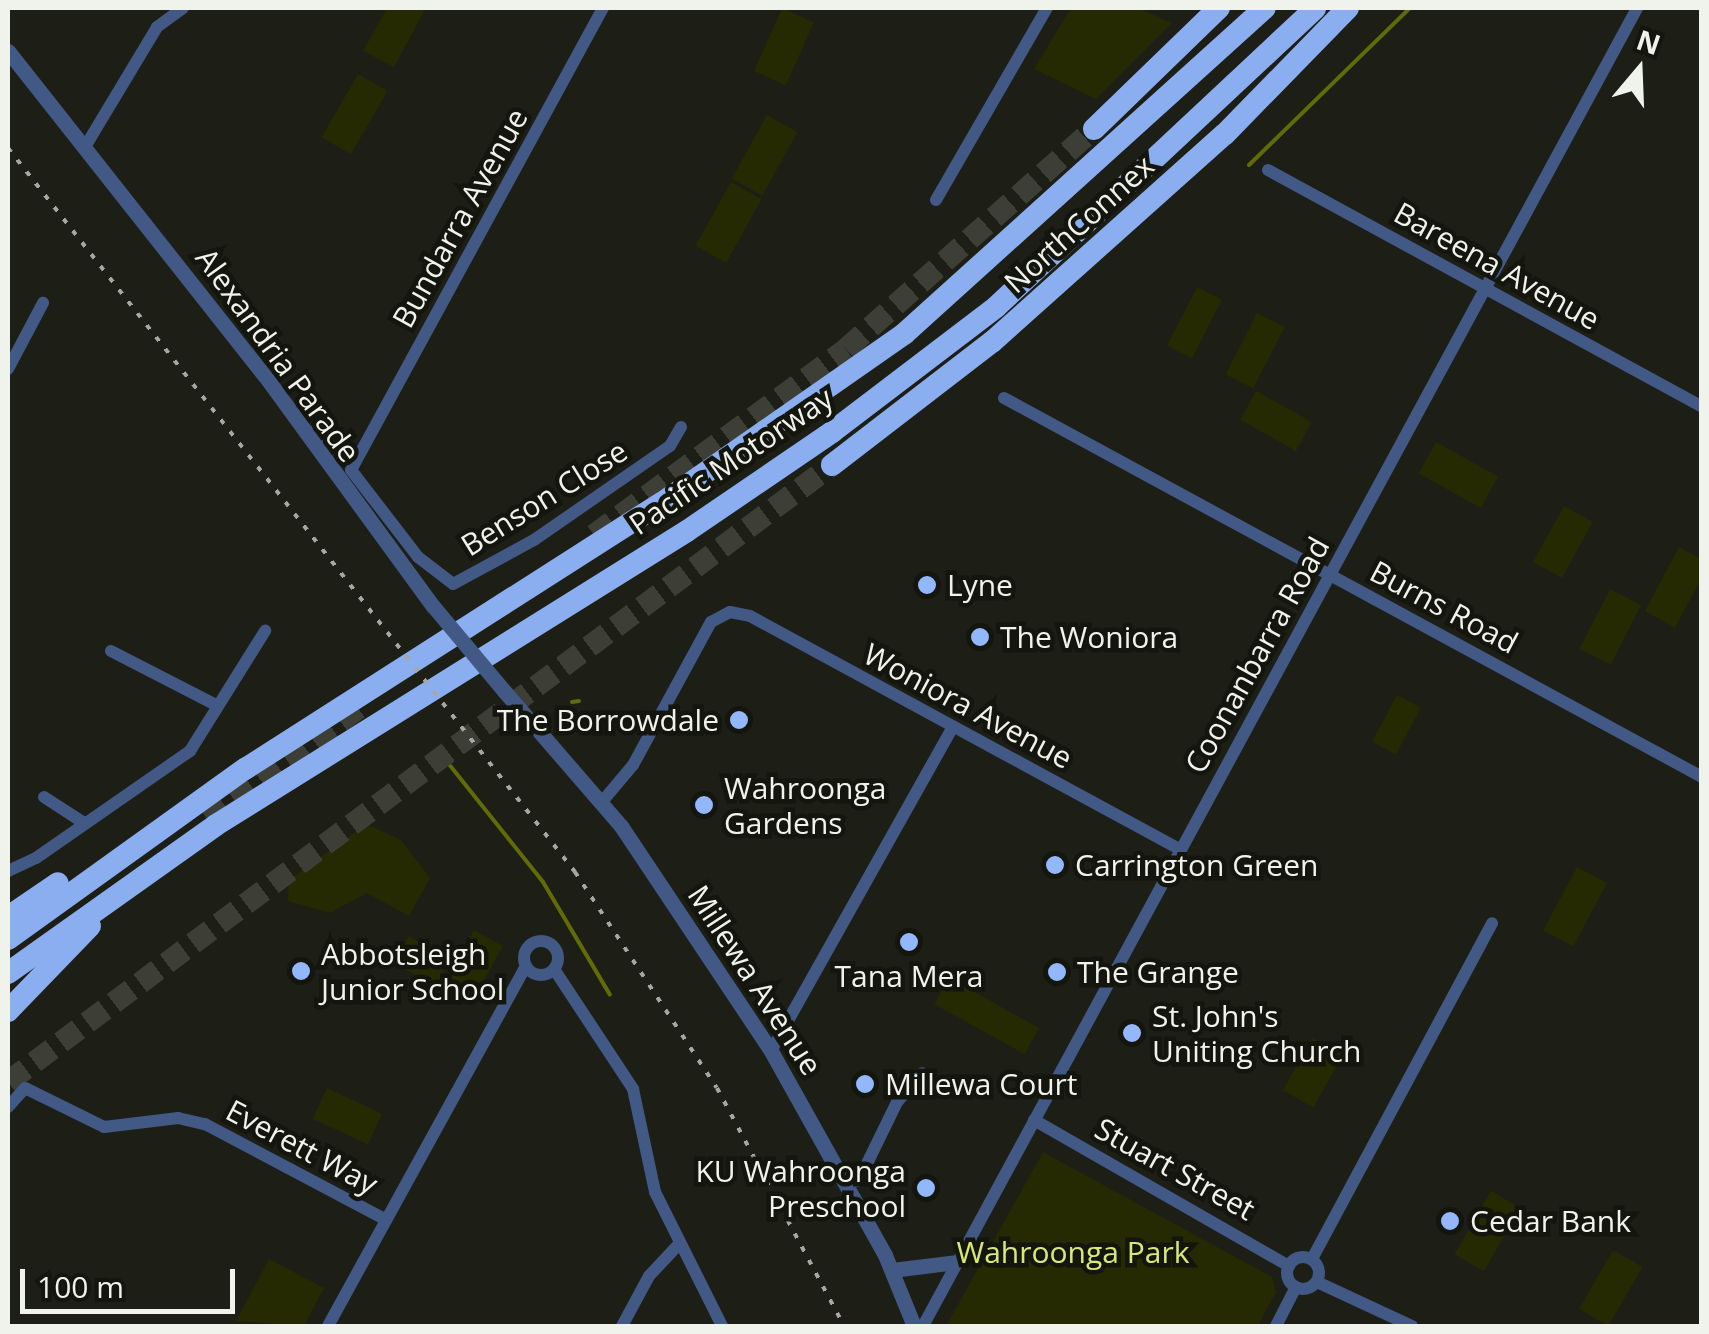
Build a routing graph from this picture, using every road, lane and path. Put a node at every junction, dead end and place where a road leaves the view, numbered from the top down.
1 (184, 8) edge
2 (603, 8) edge
3 (1047, 8) edge
4 (1220, 8) edge
5 (1265, 8) edge
6 (1315, 8) edge
7 (1348, 8) edge
8 (1636, 8) edge
9 (8, 51) edge
10 (1094, 129) tunnel mouth
11 (86, 148) junction
12 (1268, 170) dead end
13 (936, 200) dead end
14 (1484, 287) junction
15 (43, 304) dead end
16 (8, 370) edge
17 (1004, 398) dead end
18 (1702, 407) edge
19 (296, 421) junction
20 (681, 427) dead end
21 (360, 452) junction
22 (832, 466) tunnel mouth
23 (351, 470) joint
24 (1330, 574) junction
25 (264, 631) dead end
26 (111, 652) dead end
27 (504, 692) joint
28 (218, 706) junction
29 (953, 727) junction
30 (245, 770) junction
31 (1702, 777) edge
32 (44, 798) dead end
33 (601, 803) junction
34 (84, 823) junction
35 (1180, 849) junction
36 (8, 871) edge
37 (123, 891) junction
38 (8, 918) edge
39 (1492, 922) dead end
40 (8, 939) edge
41 (526, 966) junction
42 (554, 969) junction
43 (8, 973) edge
44 (8, 1011) edge
45 (771, 1051) junction
46 (922, 1073) dead end
47 (8, 1107) edge
48 (1034, 1120) junction
49 (847, 1184) junction
50 (386, 1220) junction
51 (679, 1244) junction
52 (1312, 1259) junction
53 (956, 1262) junction
54 (1289, 1266) junction
55 (892, 1270) junction
56 (1317, 1282) junction
57 (1296, 1287) junction
58 (328, 1326) edge
59 (622, 1326) edge
60 (722, 1326) edge
61 (914, 1326) edge
62 (922, 1326) edge
63 (1276, 1326) edge
64 (1412, 1326) edge

1 - 11 street
2 - 21 street, Bundarra Avenue
3 - 13 street
4 - 10 highway, NorthConnex
5 - 30 highway, Pacific Motorway
6 - 37 highway, Pacific Motorway
7 - 22 highway, NorthConnex
8 - 14 street, Coonanbarra Road
9 - 11 street, Alexandria Parade
11 - 19 street, Alexandria Parade
12 - 14 street, Bareena Avenue
14 - 18 street, Bareena Avenue
14 - 24 street, Coonanbarra Road
15 - 16 street
17 - 24 street, Burns Road
19 - 21 street
19 - 27 street, Alexandria Parade, bridge
20 - 23 street, Benson Close
21 - 23 street, Bundarra Avenue
24 - 31 street, Burns Road
24 - 35 street, Coonanbarra Road
25 - 28 street
26 - 28 street
27 - 33 street, Millewa Avenue
28 - 34 street
29 - 33 street, Woniora Avenue
29 - 35 street, Woniora Avenue
29 - 45 street
30 - 38 highway
30 - 40 highway
32 - 34 street
33 - 45 street, Millewa Avenue
34 - 36 street
35 - 48 street, Coonanbarra Road
37 - 43 highway
37 - 44 highway
39 - 52 street
41 - 42 street
41 - 42 street
41 - 50 street
42 - 51 street
45 - 49 street, Millewa Avenue
46 - 49 street
47 - 50 street, Everett Way
48 - 53 street, Coonanbarra Road
48 - 54 street, Stuart Street
49 - 55 street, Millewa Avenue
50 - 58 street
51 - 59 street
51 - 60 street
52 - 54 street
52 - 56 street
53 - 55 street
53 - 62 street, Coonanbarra Road
54 - 57 street
55 - 61 street, Millewa Avenue
56 - 57 street
56 - 64 street
57 - 63 street

